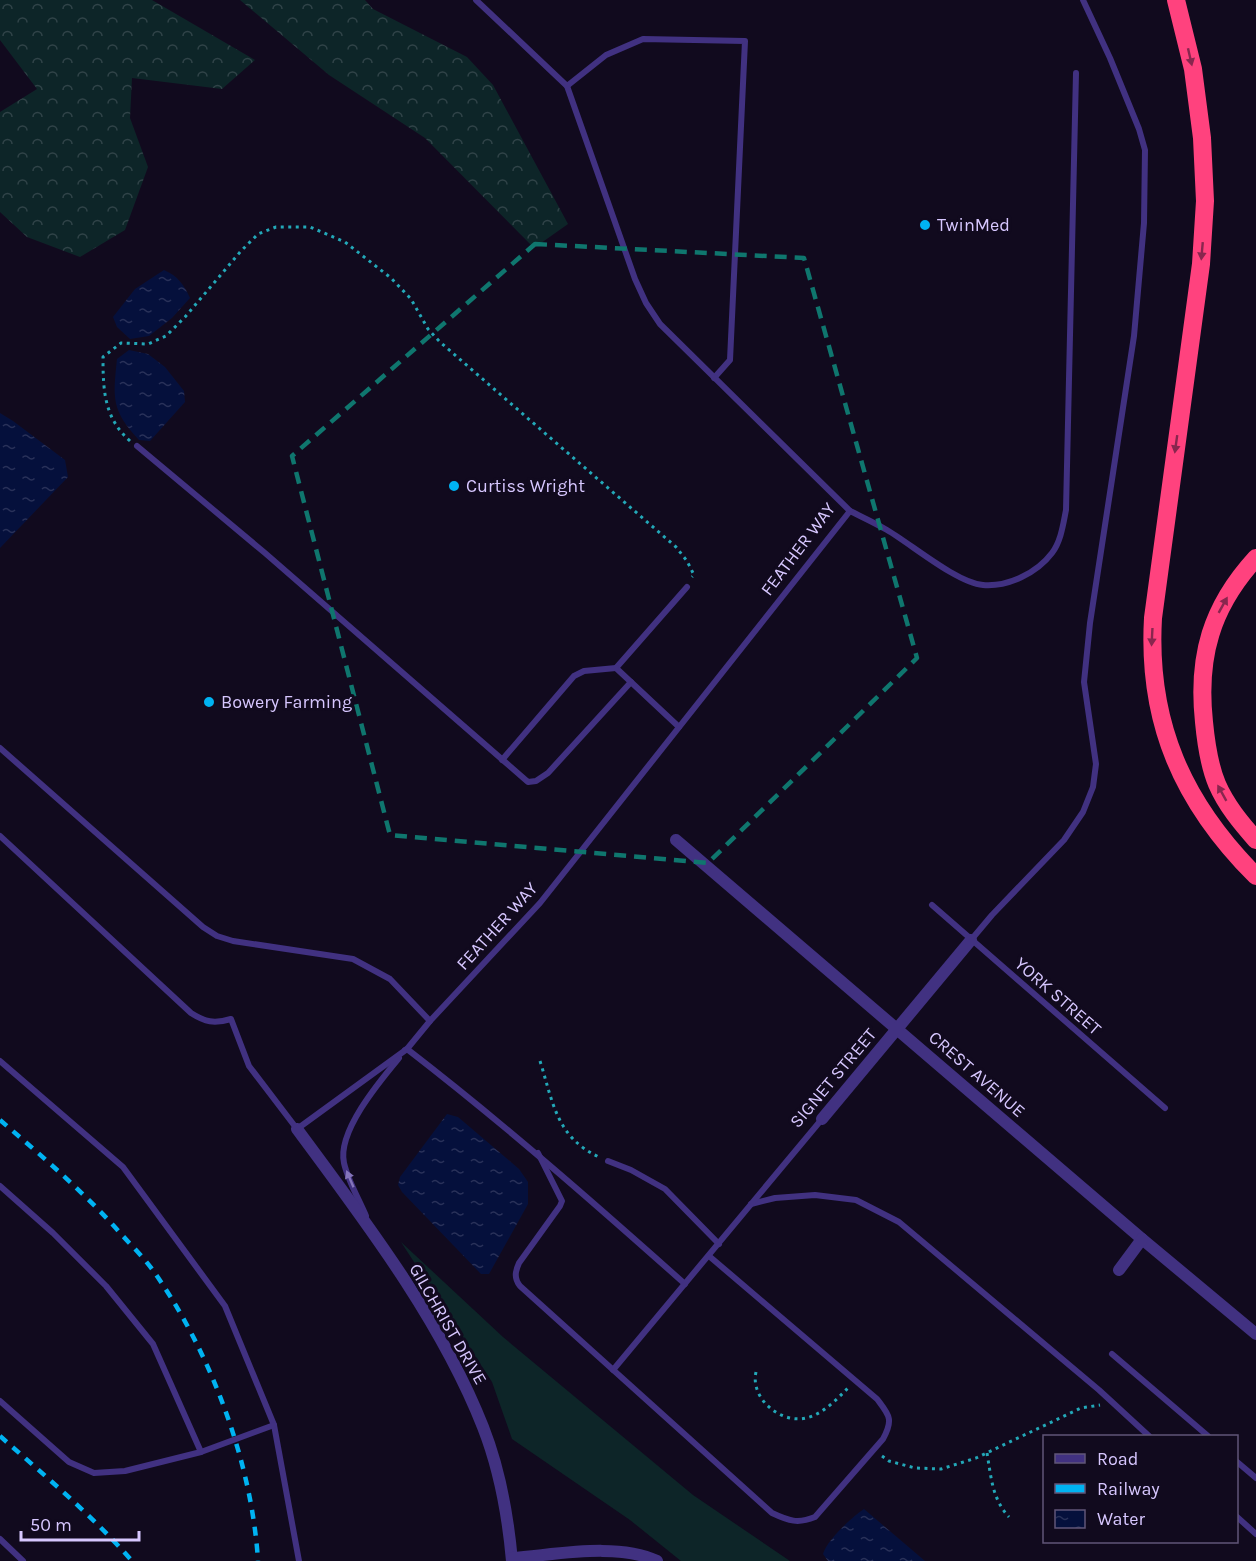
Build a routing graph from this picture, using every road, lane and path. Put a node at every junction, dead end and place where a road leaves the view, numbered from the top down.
1 (476, 0) edge
2 (1083, 0) edge
3 (1176, 0) edge
4 (1076, 73) dead end
5 (567, 86) junction
6 (714, 378) junction
7 (137, 446) joint
8 (850, 510) junction
9 (1256, 558) edge
10 (687, 587) joint
11 (616, 668) junction
12 (631, 682) junction
13 (679, 728) junction
14 (0, 748) edge
15 (502, 760) junction
16 (0, 836) edge
17 (676, 840) dead end
18 (1256, 840) edge
19 (1256, 876) edge
20 (932, 905) dead end
21 (971, 940) junction
22 (430, 1021) junction
23 (898, 1029) junction
24 (407, 1048) junction
25 (0, 1061) edge
26 (540, 1061) dead end
27 (1165, 1108) dead end
28 (822, 1119) joint
29 (297, 1129) junction
30 (538, 1153) junction
31 (608, 1161) joint
32 (0, 1186) edge
33 (751, 1204) junction
34 (373, 1233) junction
35 (1142, 1239) junction
36 (721, 1242) junction
37 (709, 1256) junction
38 (1119, 1270) dead end
39 (686, 1284) junction
40 (1256, 1334) edge
41 (1112, 1354) dead end
42 (613, 1370) junction
43 (756, 1371) dead end
44 (856, 1381) junction
45 (0, 1401) edge
46 (1113, 1404) junction
47 (274, 1425) junction
48 (1147, 1435) edge
49 (1206, 1435) edge
50 (873, 1450) junction
51 (201, 1452) junction
52 (987, 1453) junction
53 (1238, 1463) edge
54 (1256, 1478) edge
55 (1009, 1517) dead end
56 (1238, 1518) edge
57 (1256, 1534) edge
58 (0, 1539) edge
59 (611, 1556) edge
60 (512, 1560) edge
61 (23, 1561) edge
62 (299, 1561) edge
63 (657, 1561) edge

1 - 5 lane, FEATHER WAY
2 - 21 lane
3 -> 19 highway
4 - 8 lane
5 - 6 lane, FEATHER WAY
5 - 6 lane
6 - 8 lane, FEATHER WAY
7 - 10 path
7 - 15 lane
8 - 13 lane, FEATHER WAY
18 -> 9 highway
10 - 11 lane
11 - 12 lane
11 - 15 lane
12 - 13 lane
12 - 15 lane
13 - 22 lane, FEATHER WAY
14 - 22 lane
16 - 29 lane
17 - 23 street, CREST AVENUE
20 - 21 lane, YORK STREET
21 - 23 street, SIGNET STREET
21 - 27 lane, YORK STREET
22 - 24 lane, FEATHER WAY
23 - 28 street, SIGNET STREET
23 - 35 street, CREST AVENUE
24 - 29 lane, FEATHER WAY
24 - 30 lane
34 -> 24 lane, FEATHER WAY
25 - 47 lane
26 - 31 path
28 - 33 lane, SIGNET STREET
29 - 34 street, GILCHRIST DRIVE
30 - 39 lane
30 - 42 lane
31 - 36 lane
32 - 51 lane
33 - 36 lane, SIGNET STREET
33 - 46 lane
34 - 60 street, GILCHRIST DRIVE
35 - 38 street
35 - 40 street, CREST AVENUE
36 - 37 lane, SIGNET STREET
37 - 39 lane, SIGNET STREET
37 - 44 lane
39 - 42 lane, SIGNET STREET
41 - 49 lane
42 - 50 lane
43 - 44 path
44 - 50 lane
45 - 51 lane
46 - 48 lane
46 - 52 path
47 - 51 lane
47 - 62 lane
50 - 52 path
52 - 55 path
53 - 54 lane
56 - 57 lane
58 - 61 lane
59 - 60 street
59 - 63 street

